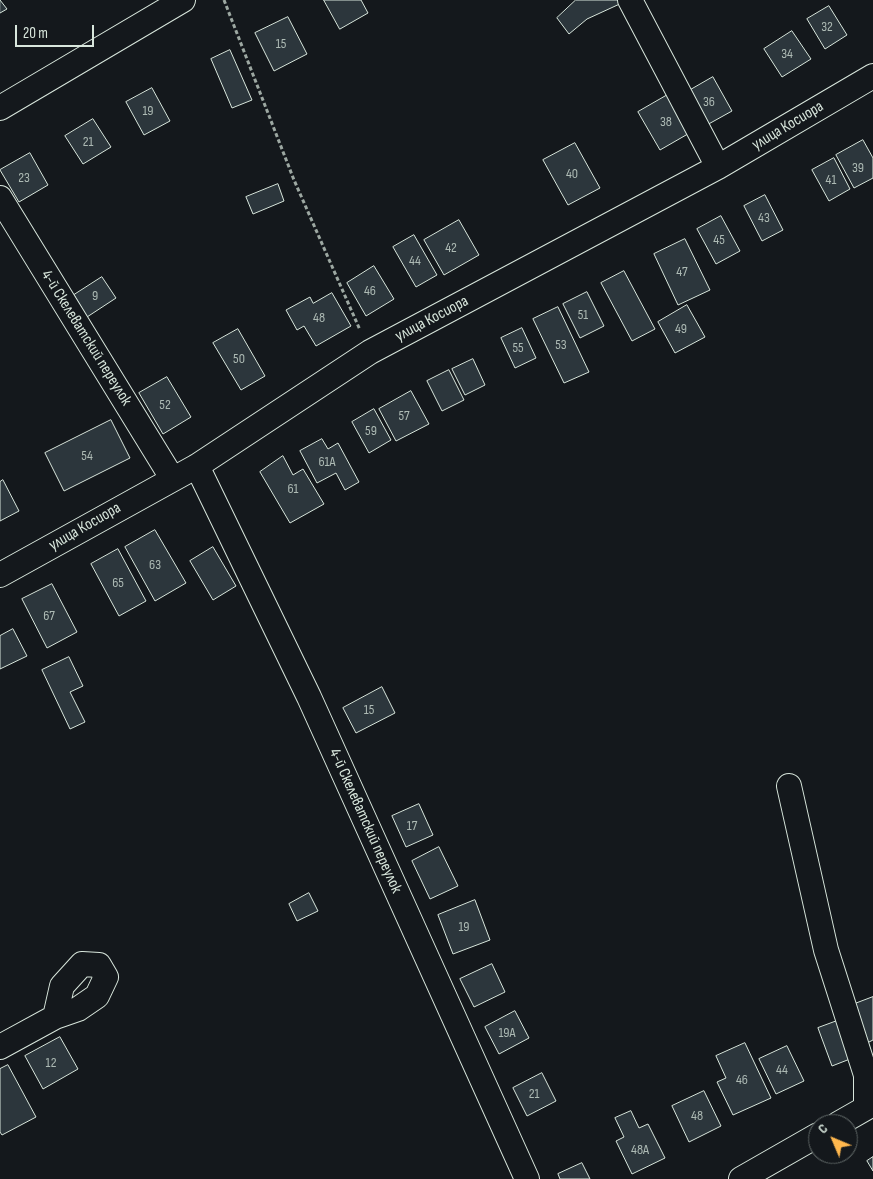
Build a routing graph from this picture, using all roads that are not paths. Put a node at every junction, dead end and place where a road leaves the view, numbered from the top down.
1 (183, 0) edge
2 (630, 0) edge
3 (873, 76) edge
4 (0, 108) edge
5 (718, 167) junction
6 (0, 198) edge
7 (198, 466) junction
8 (172, 478) junction
9 (0, 576) edge
10 (789, 786) dead end
11 (55, 1017) junction
12 (0, 1048) edge
13 (870, 1106) edge
14 (856, 1114) edge
15 (808, 1141) edge
16 (527, 1179) edge
17 (741, 1179) edge

1 - 4 street
2 - 5 street
3 - 5 street, улица Косиора
5 - 7 street, улица Косиора
6 - 8 street, 4-й Скелеватский переулок
7 - 8 street, улица Косиора
7 - 16 street, 4-й Скелеватский переулок
8 - 9 street, улица Косиора
10 - 13 street
11 - 11 street
11 - 12 street
13 - 14 street
15 - 17 street

